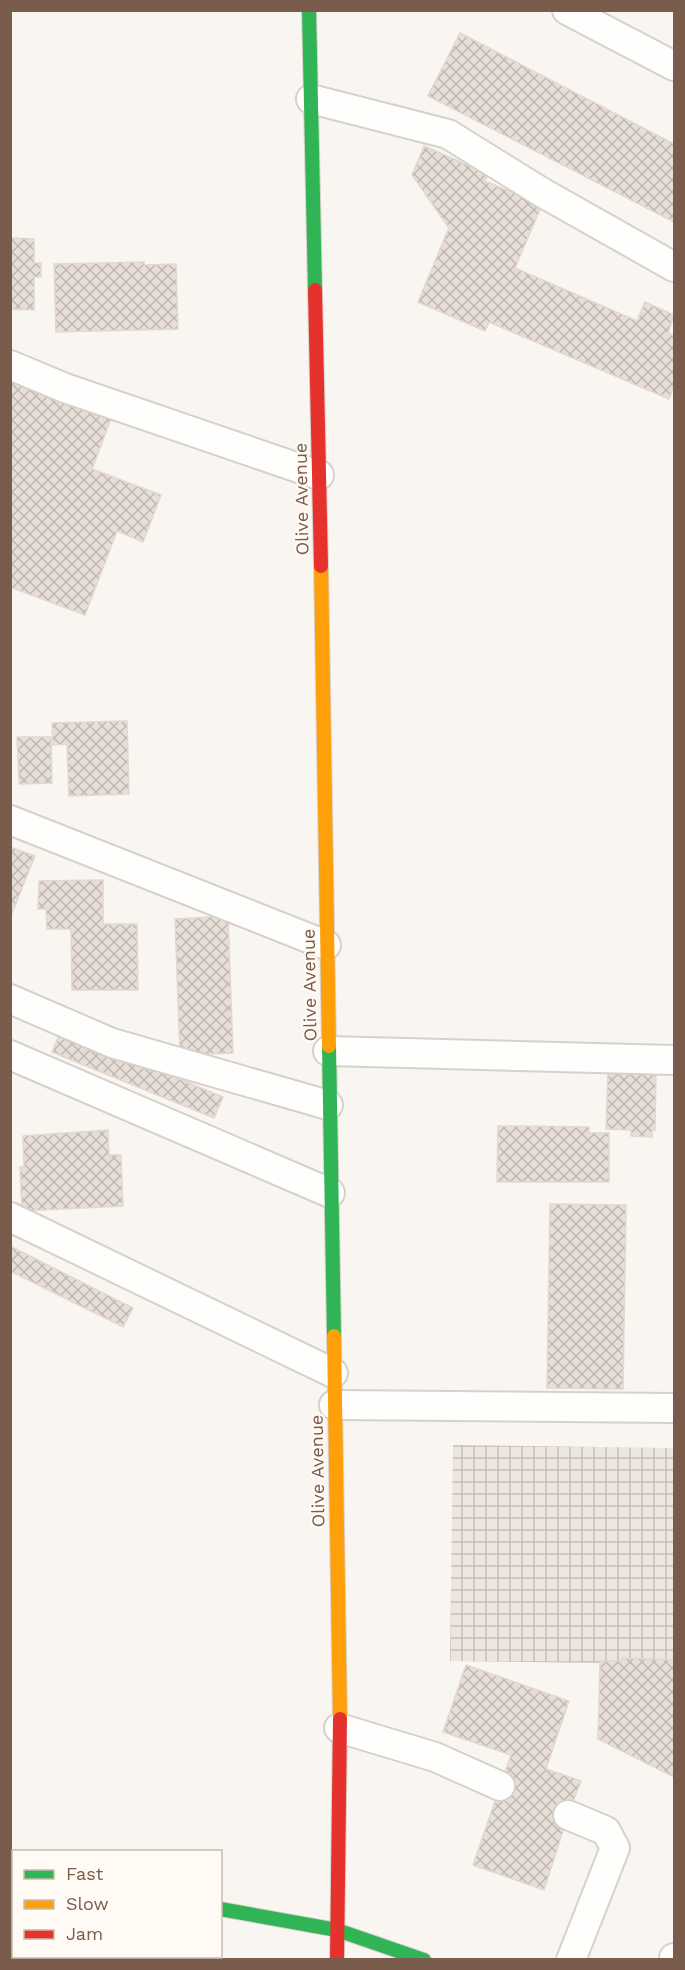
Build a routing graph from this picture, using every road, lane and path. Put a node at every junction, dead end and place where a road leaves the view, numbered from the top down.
1 (309, 10) edge
2 (567, 10) edge
3 (675, 66) edge
4 (311, 99) junction
5 (675, 267) edge
6 (10, 365) edge
7 (319, 475) junction
8 (10, 820) edge
9 (326, 945) junction
10 (10, 999) edge
11 (328, 1051) junction
12 (10, 1055) edge
13 (675, 1060) edge
14 (328, 1105) junction
15 (330, 1193) junction
16 (10, 1217) edge
17 (333, 1373) junction
18 (334, 1405) junction
19 (675, 1408) edge
20 (339, 1728) junction
21 (500, 1786) dead end
22 (568, 1815) dead end
23 (222, 1909) edge
24 (337, 1930) junction
25 (337, 1959) edge
26 (424, 1959) edge
27 (571, 1959) edge

1 - 4 main road, Olive Avenue
2 - 3 lane
4 - 5 lane
4 - 7 main road, Olive Avenue
6 - 7 lane
7 - 9 main road, Olive Avenue
8 - 9 lane
9 - 11 main road, Olive Avenue
10 - 14 lane
11 - 13 lane
11 - 14 main road, Olive Avenue
12 - 15 lane
14 - 15 main road, Olive Avenue
15 - 17 main road, Olive Avenue
16 - 17 lane
17 - 18 main road, Olive Avenue
18 - 19 lane
18 - 20 main road, Olive Avenue
20 - 21 lane
20 - 24 main road, Olive Avenue
22 - 27 lane
23 - 24 main road
24 - 25 main road, Olive Avenue
24 - 26 main road

